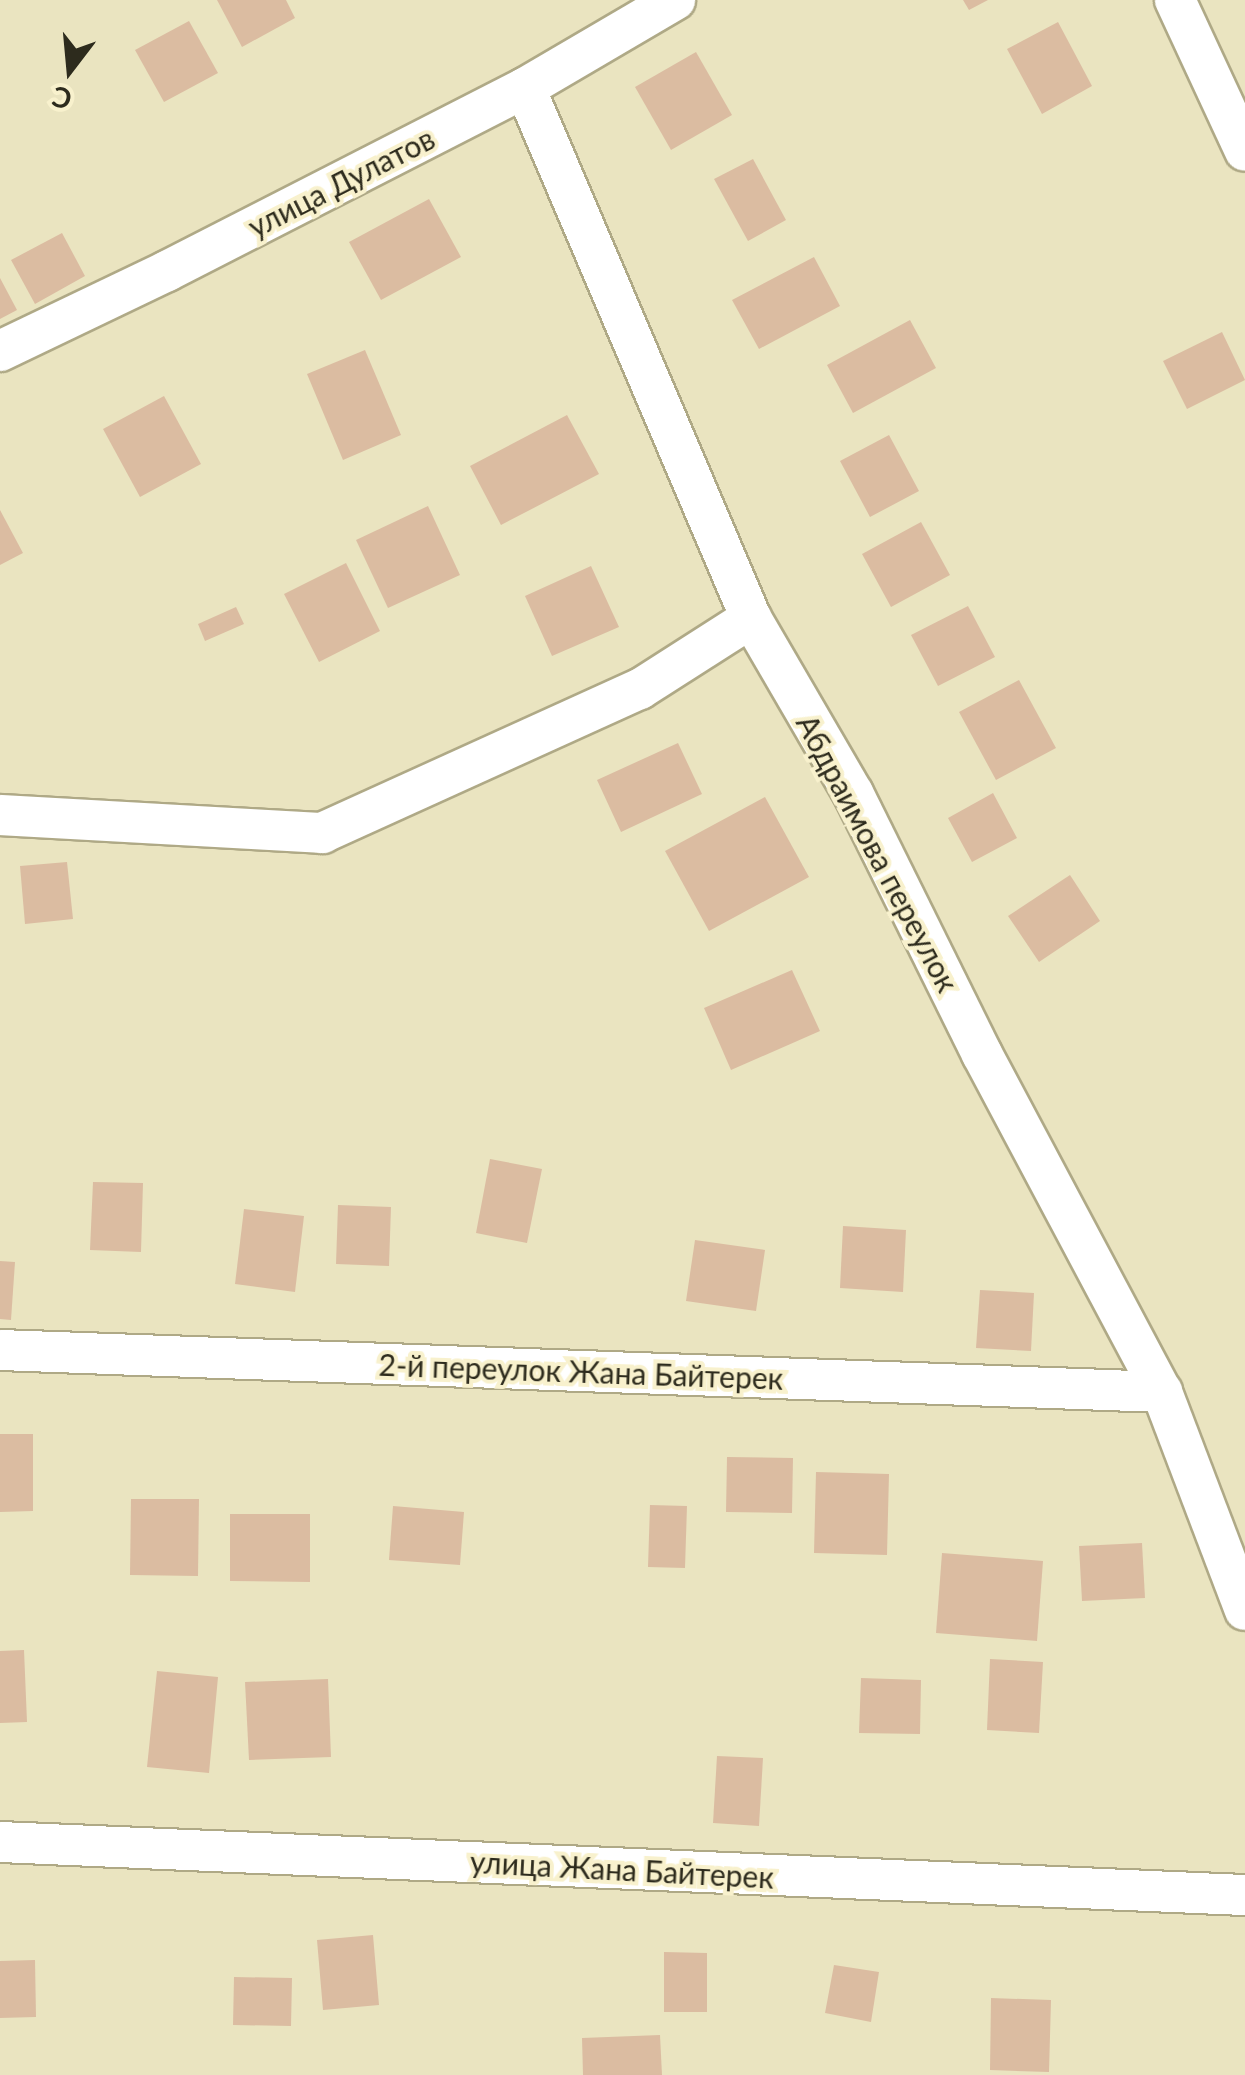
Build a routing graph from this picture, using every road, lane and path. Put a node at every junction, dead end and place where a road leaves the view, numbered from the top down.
1 (675, 0) edge
2 (1175, 0) edge
3 (525, 88) junction
4 (1245, 151) edge
5 (0, 351) edge
6 (751, 618) junction
7 (0, 815) edge
8 (0, 1350) edge
9 (1162, 1392) junction
10 (1245, 1610) edge
11 (0, 1842) edge
12 (1245, 1895) edge

1 - 3 street, улица Дулатов
2 - 4 street
3 - 5 street, улица Дулатов
3 - 6 street, Абдраимова переулок
6 - 7 street
6 - 9 street, Абдраимова переулок
8 - 9 street, 2-й переулок Жана Байтерек
9 - 10 street, Абдраимова переулок
11 - 12 street, улица Жана Байтерек

